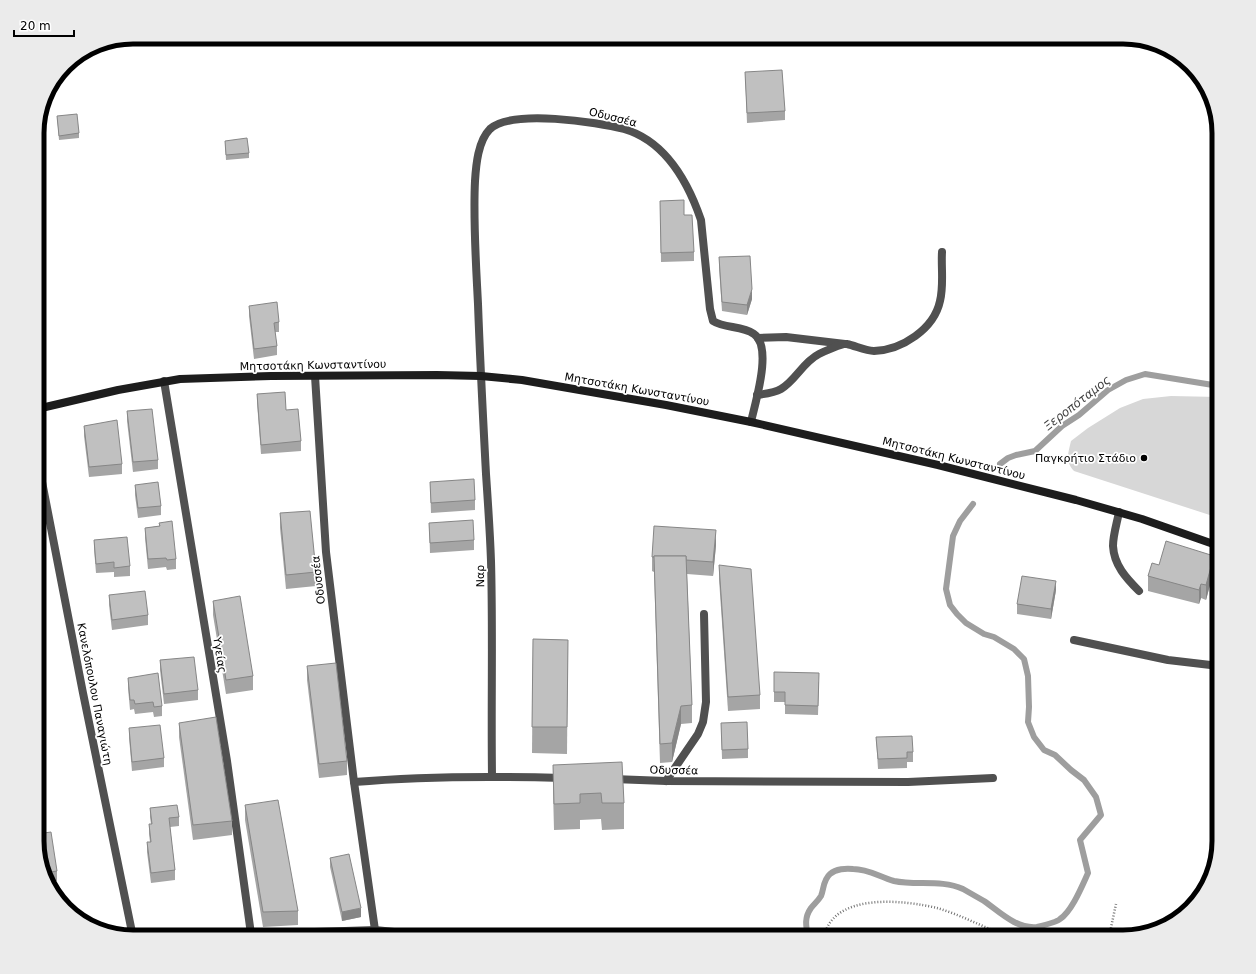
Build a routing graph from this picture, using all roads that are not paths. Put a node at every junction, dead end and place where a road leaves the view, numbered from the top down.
1 (942, 252) dead end
2 (758, 338) junction
3 (845, 344) junction
4 (315, 376) junction
5 (481, 376) junction
6 (164, 381) junction
7 (757, 395) junction
8 (44, 407) edge
9 (751, 422) junction
10 (44, 492) edge
11 (1119, 512) junction
12 (1212, 544) edge
13 (1138, 591) dead end
14 (704, 614) dead end
15 (1074, 640) dead end
16 (1212, 665) edge
17 (492, 776) junction
18 (572, 778) edge
19 (993, 778) dead end
20 (603, 779) edge
21 (666, 781) junction
22 (354, 782) junction
23 (132, 930) edge
24 (250, 930) edge
25 (375, 930) edge

1 - 3 street
2 - 3 street
2 - 5 street, Οδυσσέα
2 - 7 street
3 - 7 street
4 - 5 street, Μητσοτάκη Κωνσταντίνου
4 - 6 street, Μητσοτάκη Κωνσταντίνου
4 - 22 street, Οδυσσέα
5 - 9 street, Μητσοτάκη Κωνσταντίνου
5 - 17 street, Ναρ
6 - 8 street, Μητσοτάκη Κωνσταντίνου
6 - 24 street, Υγείας
7 - 9 street
9 - 11 street, Μητσοτάκη Κωνσταντίνου
10 - 23 street, Κανελόπουλου Παναγιώτη
11 - 12 street, Μητσοτάκη Κωνσταντίνου
11 - 13 street
14 - 21 street
15 - 16 street
17 - 18 street
17 - 22 street
19 - 21 street, Οδυσσέα
20 - 21 street, Οδυσσέα
22 - 25 street, Οδυσσέα

